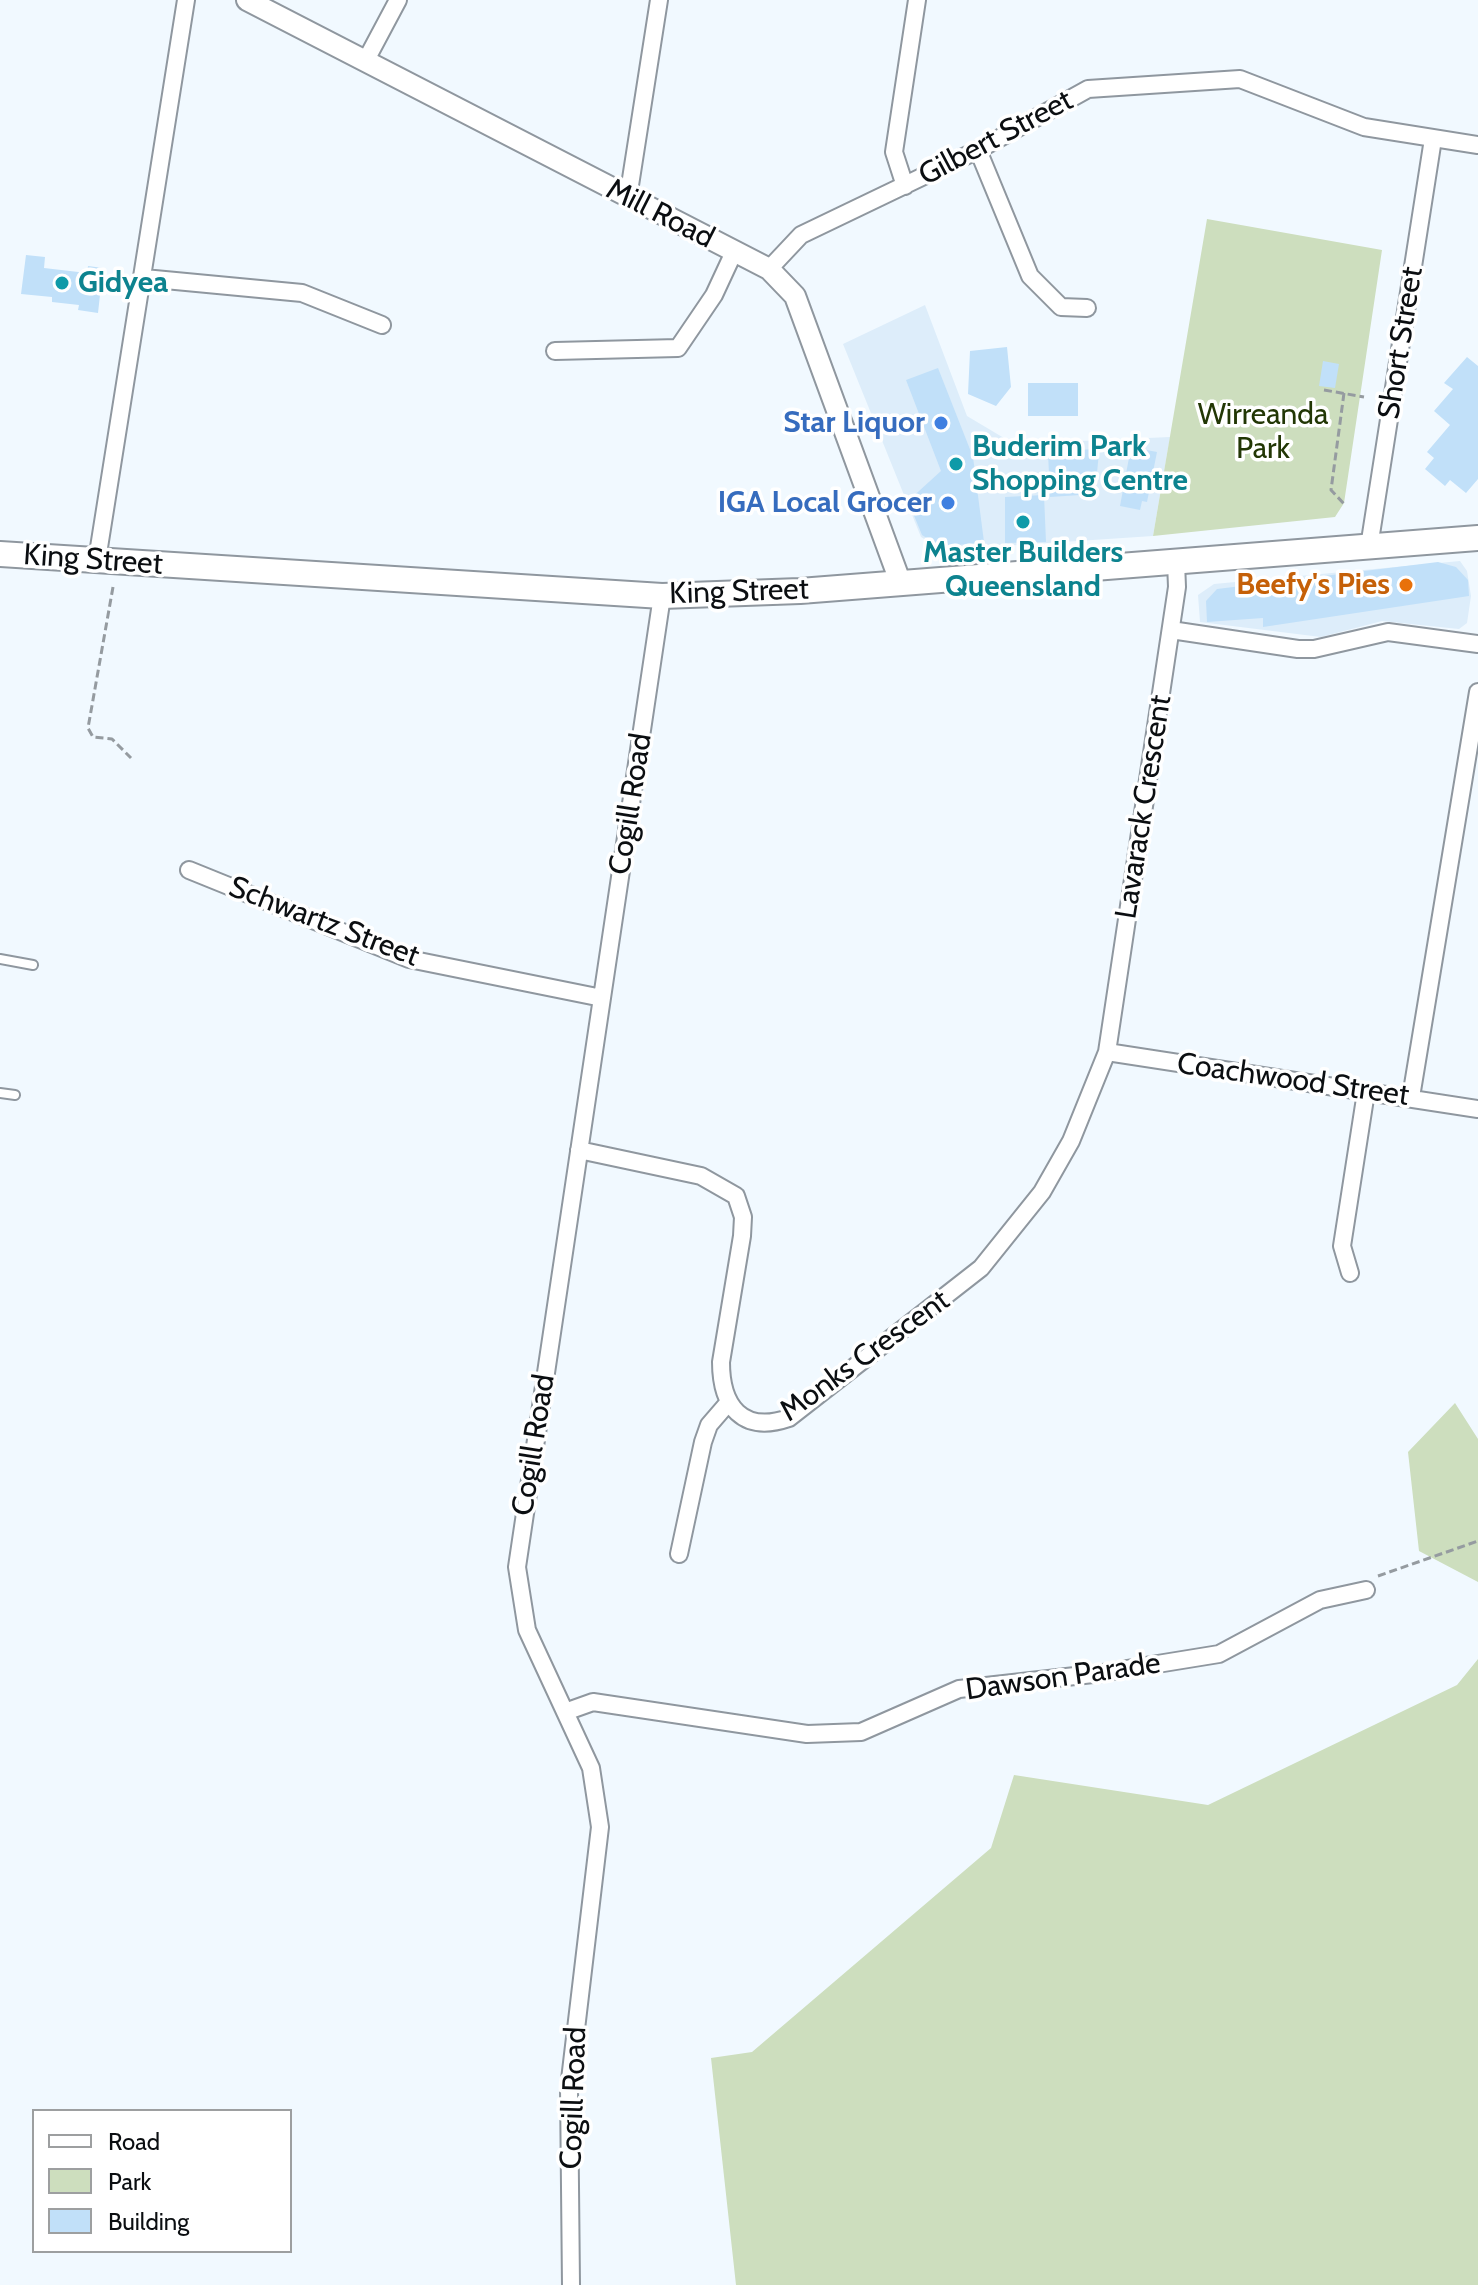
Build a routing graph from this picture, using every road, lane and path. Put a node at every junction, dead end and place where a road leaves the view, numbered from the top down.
1 (186, 0) edge
2 (247, 0) edge
3 (398, 0) edge
4 (659, 0) edge
5 (917, 0) edge
6 (365, 62) junction
7 (1433, 139) junction
8 (1478, 145) edge
9 (978, 150) junction
10 (905, 186) junction
11 (628, 198) junction
12 (734, 252) junction
13 (769, 269) junction
14 (144, 278) junction
15 (1087, 308) dead end
16 (382, 325) dead end
17 (555, 351) dead end
18 (1324, 390) dead end
19 (1344, 393) junction
20 (1364, 397) dead end
21 (1346, 506) dead end
22 (1478, 538) edge
23 (1369, 547) junction
24 (0, 554) edge
25 (97, 560) junction
26 (1176, 562) junction
27 (901, 584) junction
28 (113, 587) dead end
29 (662, 596) junction
30 (1171, 630) junction
31 (1478, 644) edge
32 (1478, 692) edge
33 (131, 758) dead end
34 (189, 870) dead end
35 (0, 959) edge
36 (33, 965) dead end
37 (602, 998) junction
38 (1107, 1052) junction
39 (1366, 1092) junction
40 (0, 1093) edge
41 (15, 1095) dead end
42 (1411, 1097) junction
43 (1478, 1109) edge
44 (579, 1150) junction
45 (1350, 1273) dead end
46 (728, 1403) junction
47 (1478, 1541) edge
48 (679, 1554) dead end
49 (1366, 1590) joint
50 (565, 1712) junction
51 (571, 2285) edge

1 - 14 street
2 - 6 street, Mill Road
3 - 6 street
4 - 11 street
5 - 10 street
6 - 11 street, Mill Road
7 - 8 street, Gilbert Street
7 - 9 street, Gilbert Street
7 - 23 street, Short Street
9 - 10 street, Gilbert Street
9 - 15 street
10 - 13 street, Gilbert Street
11 - 12 street, Mill Road
12 - 13 street, Mill Road
12 - 17 street
13 - 27 street, Mill Road
14 - 16 street
14 - 25 street
18 - 19 path
19 - 20 path
19 - 21 path
22 - 23 main road, King Street
23 - 26 main road, King Street
24 - 25 main road, King Street
25 - 29 main road, King Street
26 - 27 main road, King Street
26 - 30 street, Lavarack Crescent
27 - 29 main road, King Street
28 - 33 path
29 - 37 street, Cogill Road
30 - 31 street
30 - 38 street, Lavarack Crescent
32 - 42 street
34 - 37 street, Schwartz Street
35 - 36 lane
37 - 44 street, Cogill Road
38 - 39 street, Coachwood Street
38 - 46 street, Monks Crescent
39 - 42 street, Coachwood Street
39 - 45 street
40 - 41 lane
42 - 43 street, Coachwood Street
44 - 46 street
44 - 50 street, Cogill Road
46 - 48 street
47 - 49 path
49 - 50 street, Dawson Parade
50 - 51 street, Cogill Road

